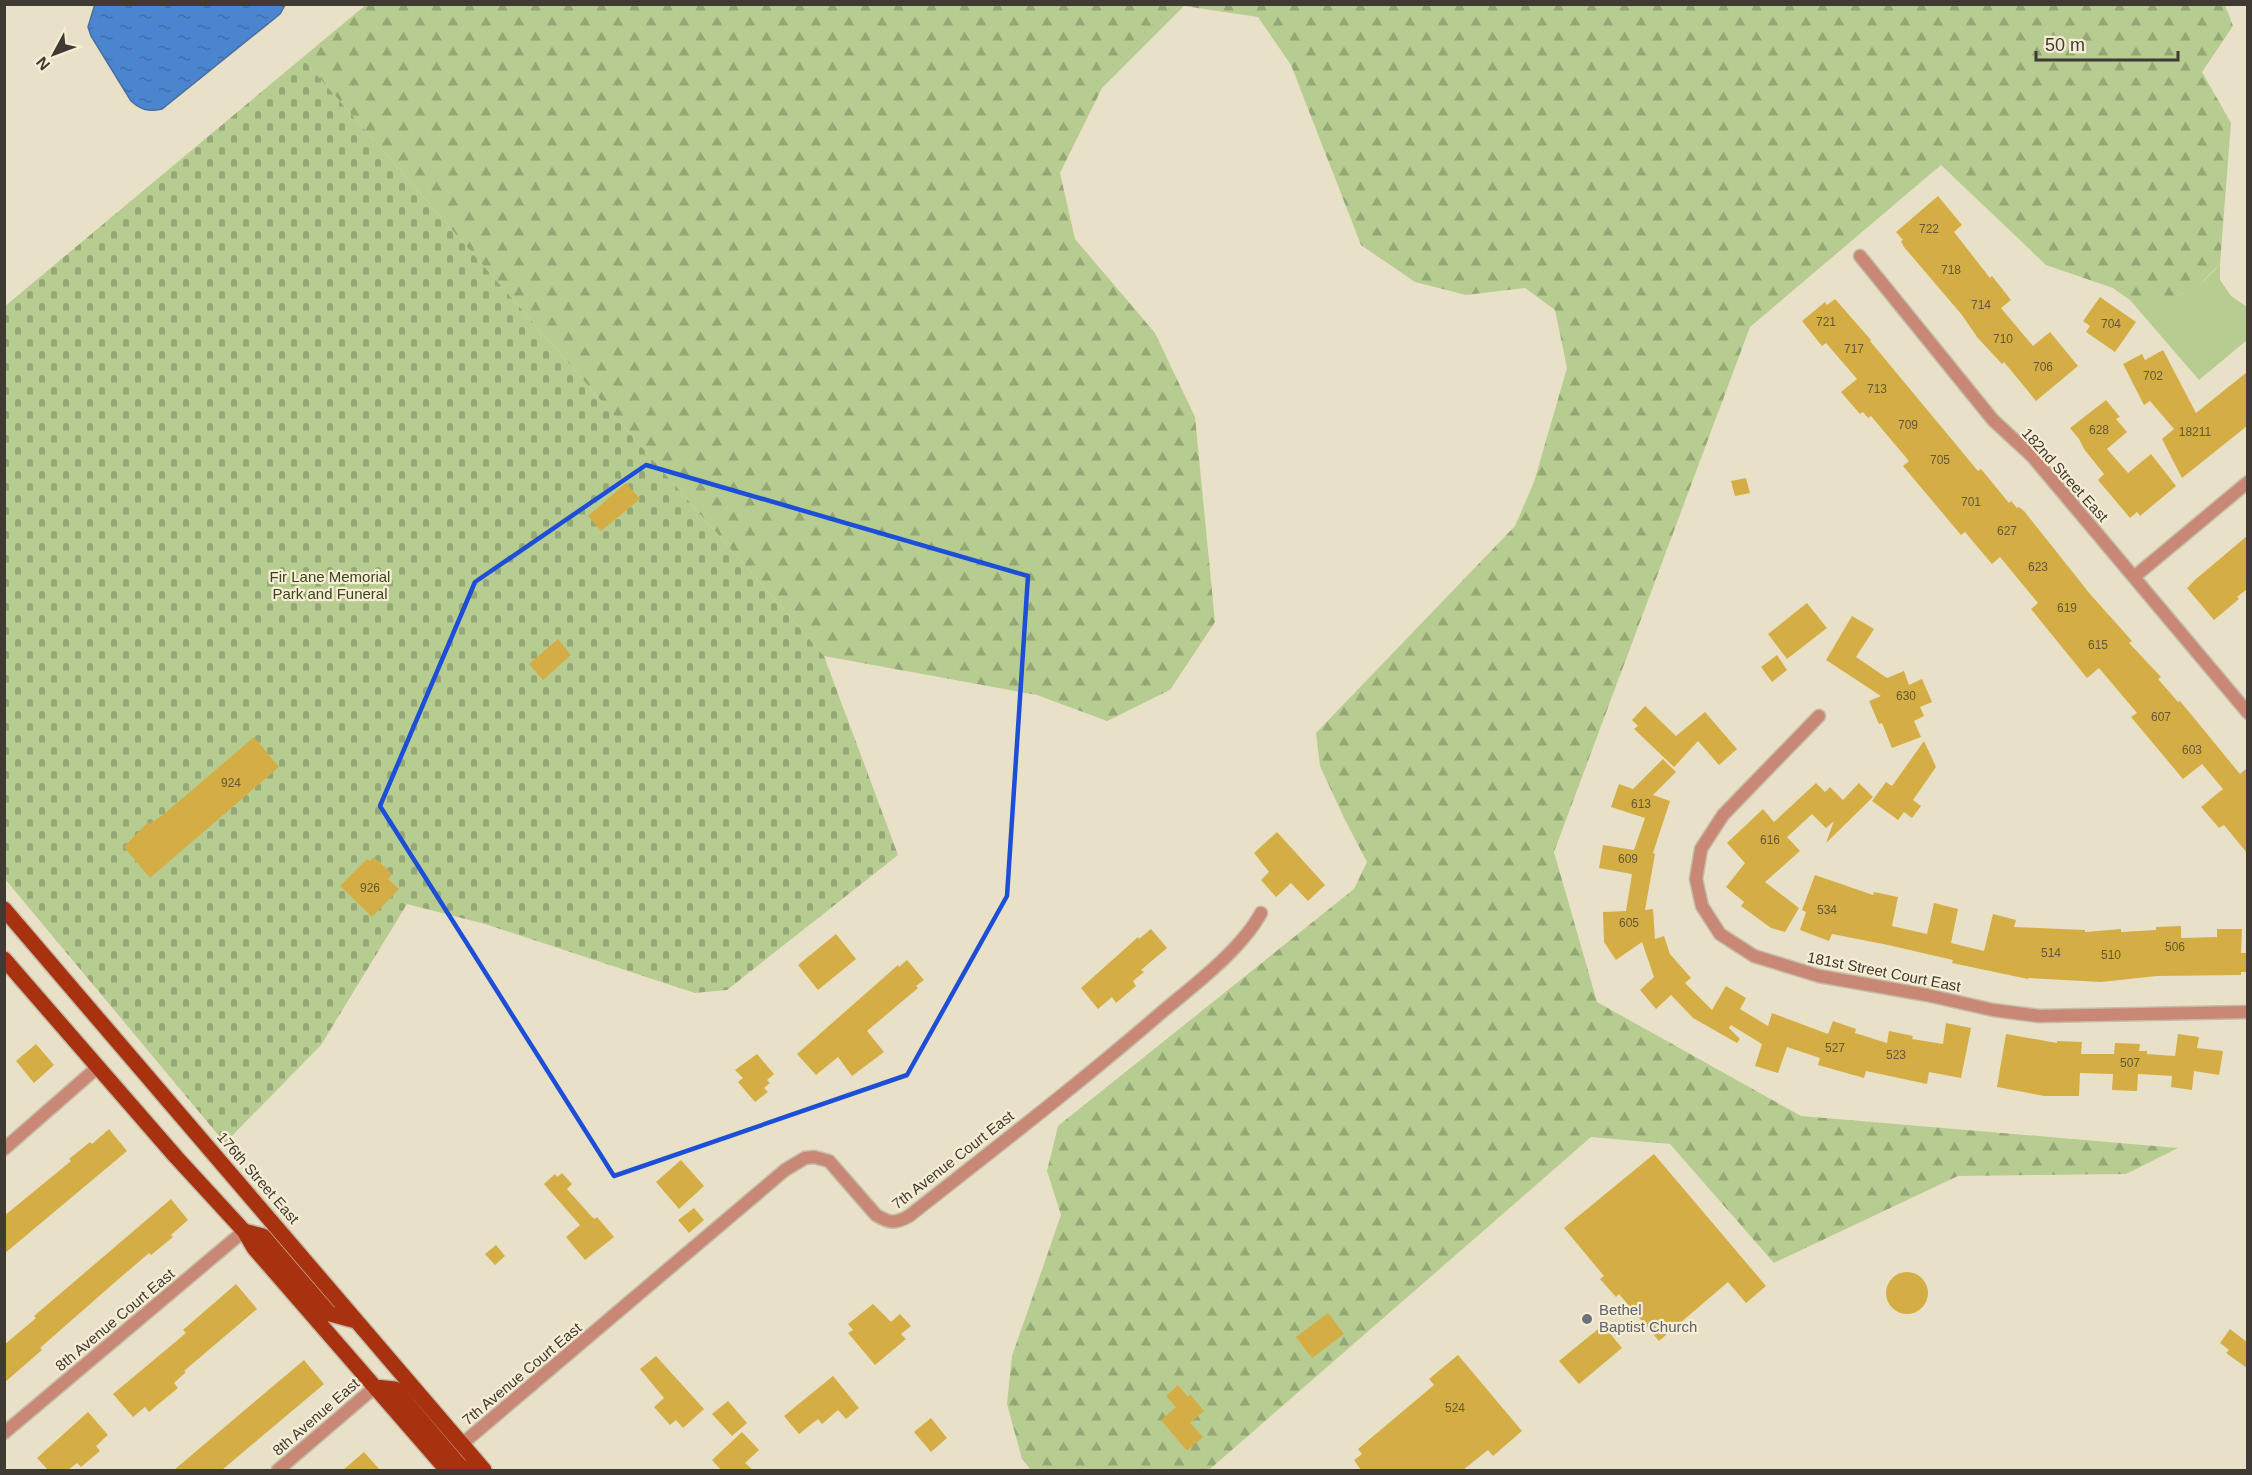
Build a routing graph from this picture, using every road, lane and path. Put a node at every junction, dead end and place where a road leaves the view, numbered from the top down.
1 (1860, 256) dead end
2 (2247, 482) edge
3 (2133, 577) junction
4 (2247, 714) edge
5 (1819, 716) dead end
6 (4, 909) edge
7 (1261, 913) dead end
8 (4, 958) edge
9 (2247, 1012) edge
10 (99, 1066) junction
11 (4, 1149) edge
12 (244, 1231) junction
13 (356, 1321) junction
14 (375, 1387) junction
15 (4, 1433) edge
16 (462, 1444) junction
17 (278, 1470) edge
18 (447, 1470) edge
19 (470, 1470) edge
20 (484, 1470) edge

1 - 3 street, 182nd Street East
2 - 3 street
3 - 4 street, 182nd Street East
5 - 9 street, 181st Street Court East
6 - 13 main road, 176th Street East
7 - 16 street, 7th Avenue Court East
8 - 10 main road
10 - 11 street
10 - 12 main road
12 - 13 main road
12 - 14 main road
12 - 15 street, 8th Avenue Court East
13 - 16 main road, 176th Street East
14 - 17 street, 8th Avenue East
14 - 18 main road
14 - 19 main road
16 - 20 main road, 176th Street East

